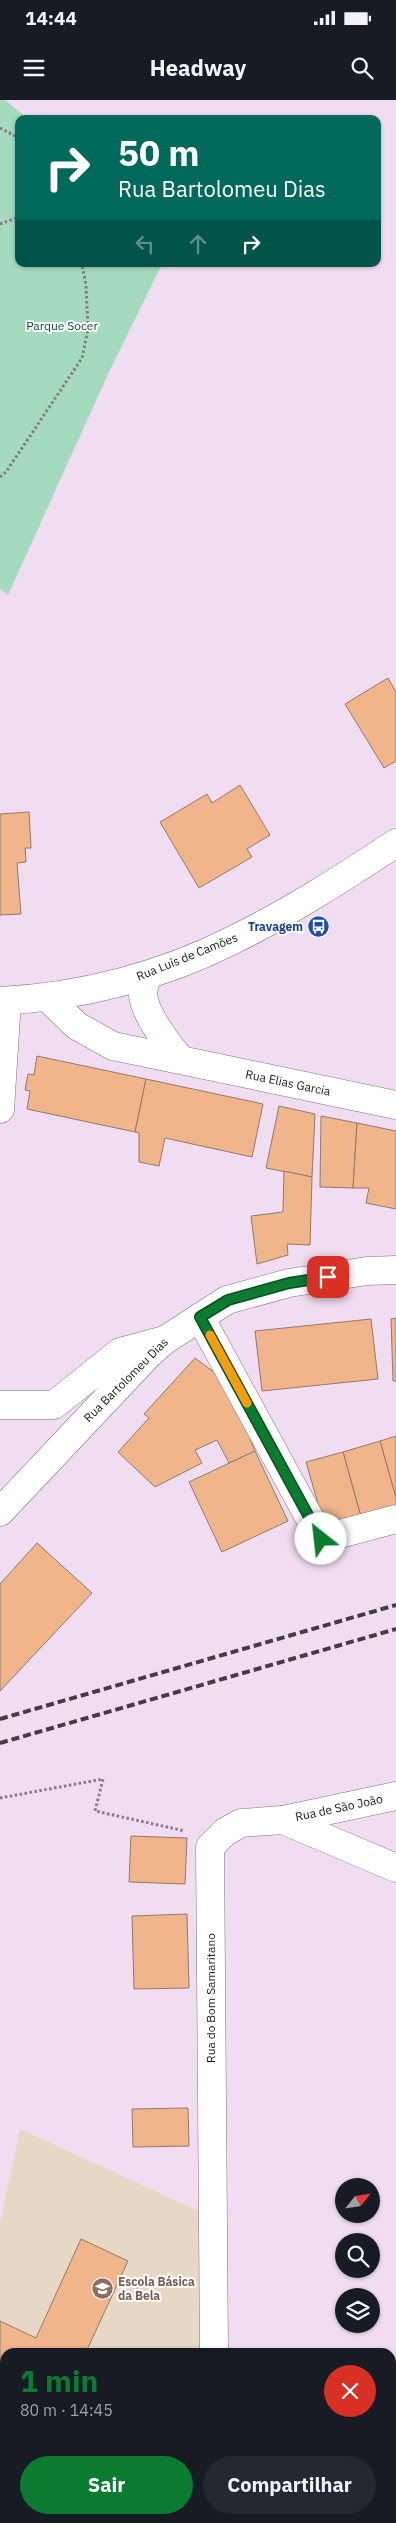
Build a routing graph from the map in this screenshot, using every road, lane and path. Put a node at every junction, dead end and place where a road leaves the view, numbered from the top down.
1 (0, 128) edge
2 (15, 136) edge
3 (15, 218) edge
4 (0, 224) edge
5 (83, 267) edge
6 (0, 477) edge
7 (396, 843) edge
8 (147, 975) junction
9 (48, 998) junction
10 (4, 1001) edge
11 (180, 1059) junction
12 (396, 1106) edge
13 (0, 1109) edge
14 (396, 1270) edge
15 (200, 1317) junction
16 (165, 1340) junction
17 (0, 1405) edge
18 (0, 1512) edge
19 (396, 1519) edge
20 (396, 1796) edge
21 (0, 1798) edge
22 (283, 1820) junction
23 (225, 1832) junction
24 (396, 1868) edge
25 (214, 2348) edge

1 - 2 path
3 - 4 path
5 - 6 path
7 - 8 street, Rua Luís de Camões
8 - 9 street, Rua Luís de Camões
8 - 11 street
9 - 10 street
9 - 11 street, Rua Elias Garcia
10 - 13 street
11 - 12 street, Rua Elias Garcia
14 - 15 street, Rua Bartolomeu Dias
15 - 16 street, Rua Bartolomeu Dias
15 - 19 street
16 - 17 street
16 - 18 street, Rua Bartolomeu Dias
20 - 22 street, Rua de São João
21 - 23 path
22 - 23 street
22 - 24 street
23 - 25 street, Rua do Bom Samaritano

